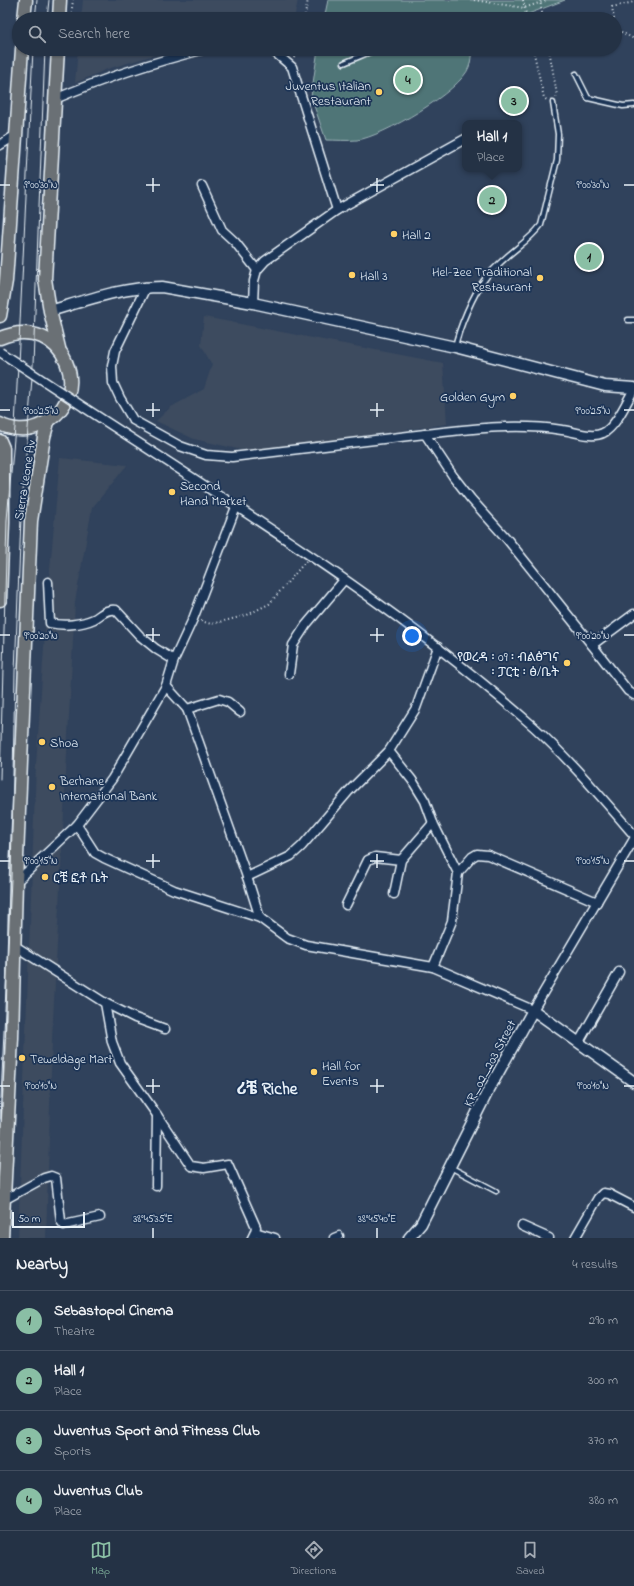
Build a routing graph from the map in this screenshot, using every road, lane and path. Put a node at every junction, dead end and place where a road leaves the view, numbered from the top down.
1 (26, 0) edge
2 (60, 0) edge
3 (72, 0) edge
4 (308, 0) edge
5 (474, 0) edge
6 (523, 0) edge
7 (540, 0) edge
8 (548, 0) edge
9 (634, 2) edge
10 (540, 4) junction
11 (524, 8) junction
12 (25, 12) edge
13 (59, 12) edge
14 (71, 12) edge
15 (305, 12) edge
16 (525, 12) edge
17 (542, 12) edge
18 (613, 12) edge
19 (622, 32) edge
20 (634, 39) edge
21 (22, 56) edge
22 (58, 56) edge
23 (177, 56) edge
24 (279, 56) edge
25 (360, 56) edge
26 (535, 56) edge
27 (550, 56) edge
28 (344, 63) dead end
29 (576, 74) dead end
30 (55, 99) junction
31 (553, 103) junction
32 (634, 105) edge
33 (16, 135) junction
34 (462, 142) edge
35 (0, 145) edge
36 (202, 186) dead end
37 (338, 210) junction
38 (256, 270) junction
39 (146, 287) junction
40 (253, 303) junction
41 (50, 311) junction
42 (0, 316) edge
43 (628, 320) dead end
44 (634, 320) edge
45 (0, 338) edge
46 (454, 346) junction
47 (58, 348) junction
48 (0, 352) edge
49 (634, 388) edge
50 (48, 422) junction
51 (0, 424) edge
52 (425, 434) junction
53 (0, 441) edge
54 (236, 507) junction
55 (310, 556) junction
56 (344, 580) junction
57 (48, 582) dead end
58 (0, 600) edge
59 (634, 614) edge
60 (192, 619) junction
61 (592, 645) junction
62 (438, 647) junction
63 (174, 660) junction
64 (289, 674) dead end
65 (166, 686) junction
66 (634, 695) edge
67 (187, 710) junction
68 (240, 712) dead end
69 (389, 750) junction
70 (433, 823) junction
71 (77, 826) junction
72 (634, 835) edge
73 (634, 839) edge
74 (402, 860) junction
75 (458, 873) junction
76 (247, 877) junction
77 (16, 882) junction
78 (394, 894) dead end
79 (597, 902) junction
80 (346, 905) dead end
81 (260, 918) junction
82 (15, 946) junction
83 (433, 967) junction
84 (619, 972) dead end
85 (105, 1003) junction
86 (533, 1010) junction
87 (165, 1029) dead end
88 (579, 1042) junction
89 (634, 1082) edge
90 (157, 1115) junction
91 (450, 1166) junction
92 (156, 1186) dead end
93 (496, 1190) dead end
94 (4, 1200) junction
95 (634, 1207) edge
96 (100, 1217) dead end
97 (522, 1226) dead end
98 (254, 1235) edge
99 (2, 1238) edge
100 (275, 1238) edge
101 (409, 1238) edge
102 (549, 1238) edge
103 (575, 1238) edge

1 - 12 main road
2 - 13 main road
3 - 14 path
4 - 15 path
5 - 11 path
6 - 11 path
7 - 10 path
8 - 10 path
9 - 18 path
10 - 11 path
10 - 17 path
11 - 16 path
19 - 20 path
21 - 33 main road
22 - 30 main road
23 - 30 street
24 - 37 street
25 - 28 lane
26 - 31 path
27 - 31 path
29 - 32 lane
30 - 41 main road
31 - 46 lane
33 - 35 street
33 - 42 main road
34 - 37 street
36 - 38 street
37 - 38 street
38 - 40 street
39 - 40 street
39 - 41 street
39 - 52 street
40 - 46 street
41 - 47 main road
43 - 44 lane
45 - 47 main road
46 - 49 street
47 - 50 main road
48 - 54 street, bridge
49 - 52 street
50 - 51 main road
50 - 77 main road, Sierra Leone Av
52 - 61 street
53 - 58 main road, Sierra Leone Av
54 - 55 street
54 - 60 street
55 - 56 street
55 - 60 path
56 - 62 street
56 - 64 street
57 - 63 street
59 - 61 street
60 - 63 street
61 - 66 street
62 - 69 street
62 - 72 street
63 - 65 street
65 - 67 street
65 - 71 street
67 - 68 street
67 - 76 street
69 - 70 street
69 - 76 street
70 - 74 street
70 - 75 street
71 - 77 street
71 - 81 street
73 - 79 street
74 - 78 street
74 - 80 street
75 - 79 street
75 - 83 street
76 - 81 street
77 - 82 main road, Sierra Leone Av
79 - 86 street
81 - 83 street
82 - 85 street
82 - 94 main road, Sierra Leone Av
83 - 86 street
84 - 88 street
85 - 87 street
85 - 90 street
86 - 88 street
86 - 91 street, KR_02_203 Street
88 - 89 street
90 - 92 street
90 - 98 street
91 - 93 lane
91 - 101 street, KR_02_203 Street
94 - 96 street
94 - 99 main road, Sierra Leone Av
95 - 103 street
97 - 102 street
98 - 100 street

